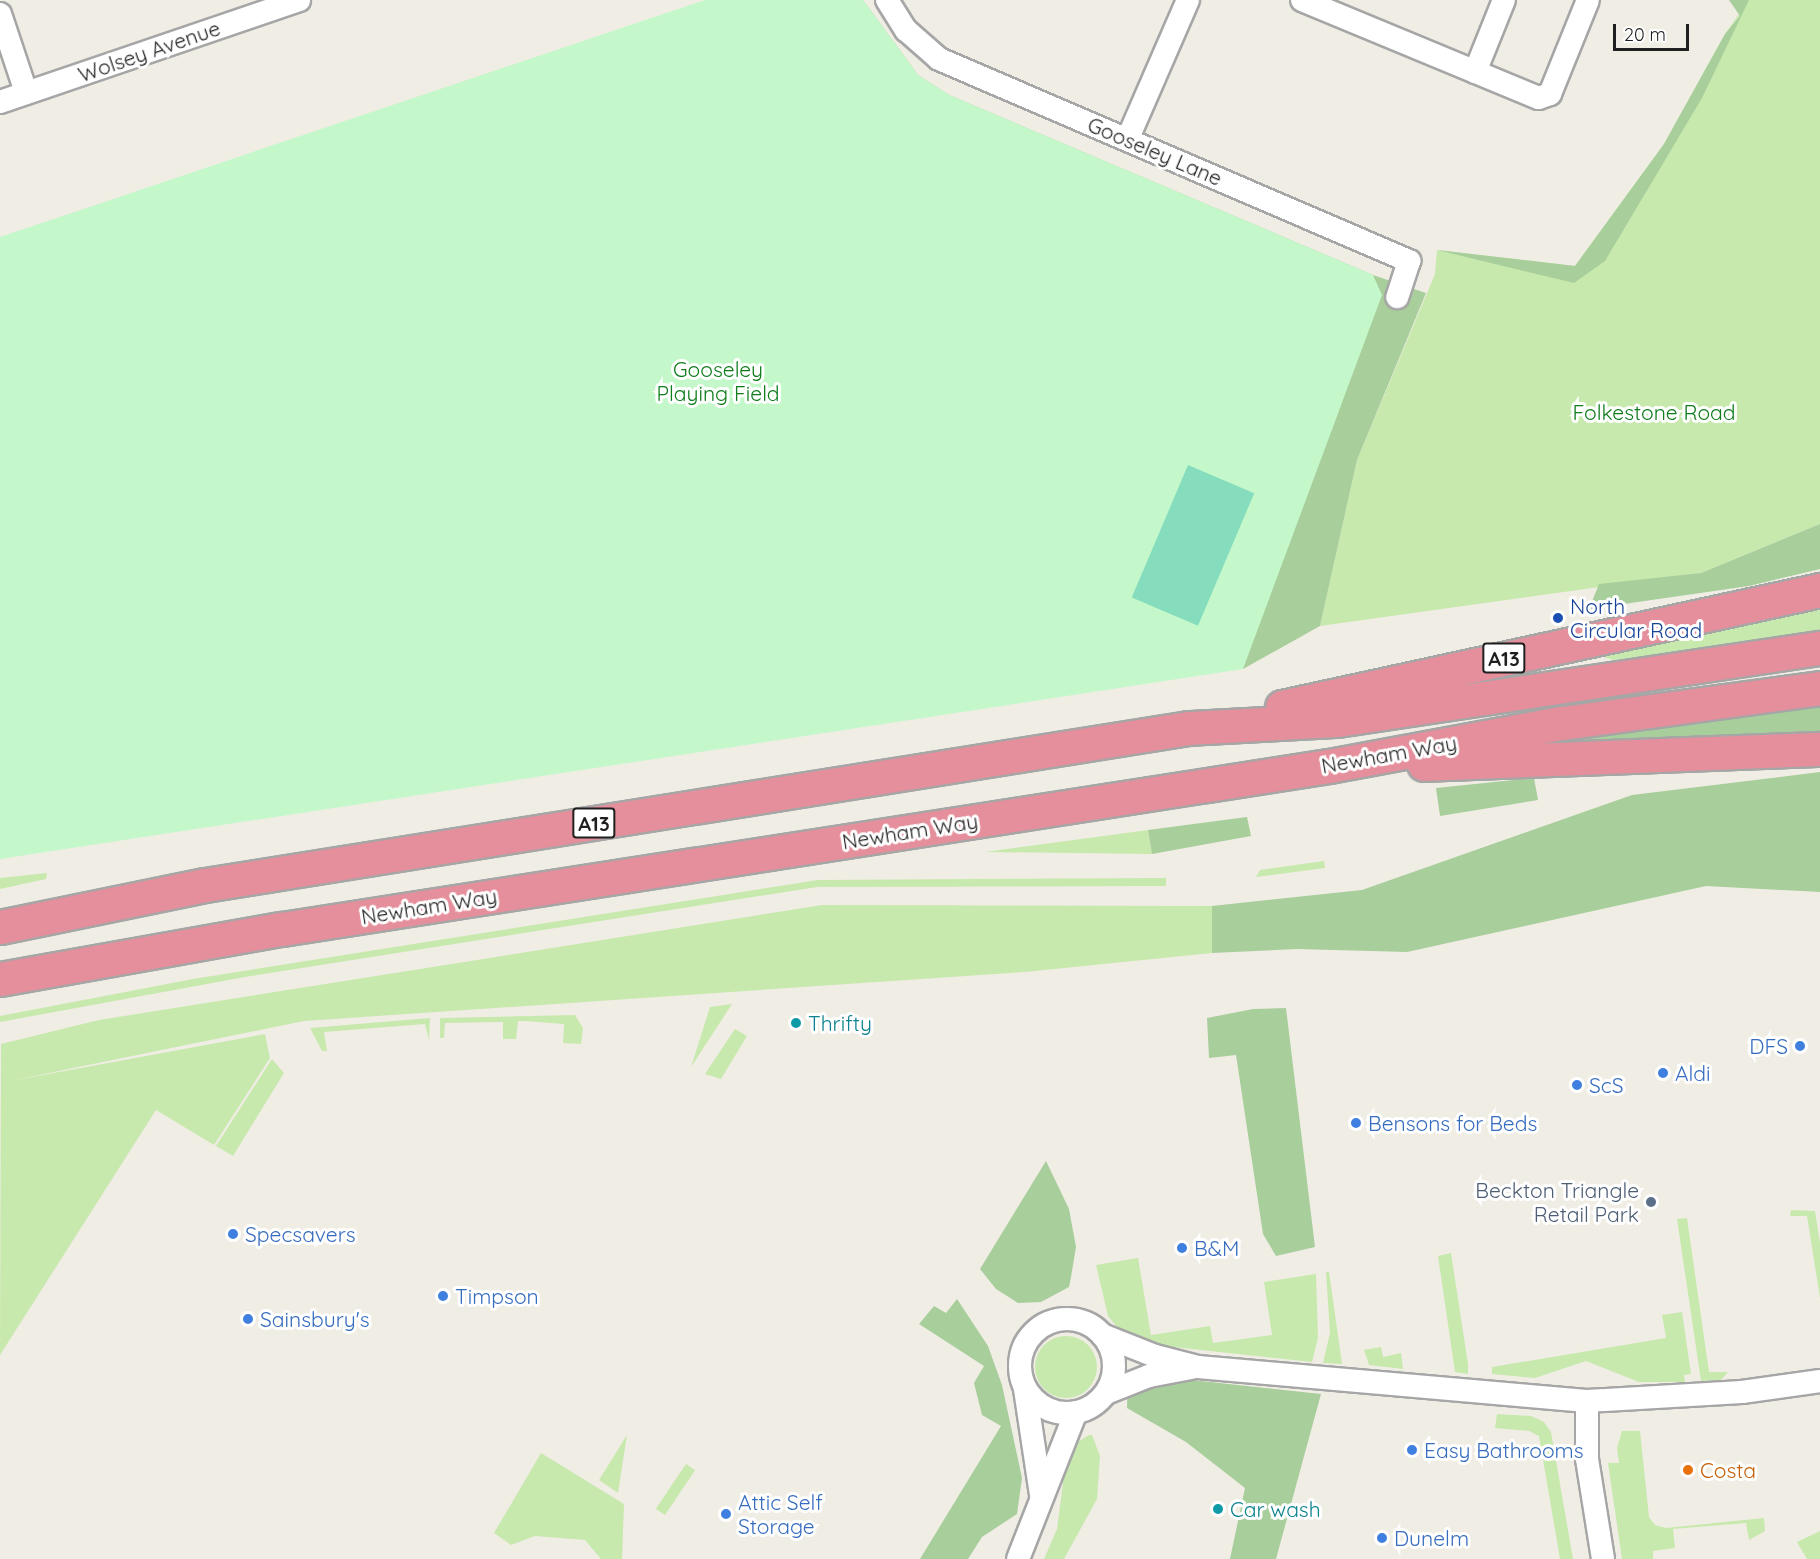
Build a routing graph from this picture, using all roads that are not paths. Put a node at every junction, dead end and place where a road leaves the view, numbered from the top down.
1 (299, 0) edge
2 (887, 0) edge
3 (1188, 0) edge
4 (1302, 0) edge
5 (1504, 0) edge
6 (1588, 0) edge
7 (237, 10) edge
8 (0, 14) edge
9 (1474, 72) junction
10 (26, 92) junction
11 (0, 102) edge
12 (1128, 138) junction
13 (1397, 297) dead end
14 (1820, 590) edge
15 (1810, 650) edge
16 (1820, 688) edge
17 (1189, 728) junction
18 (1820, 749) edge
19 (1329, 766) junction
20 (0, 927) edge
21 (0, 979) edge
22 (1102, 1335) junction
23 (1198, 1367) junction
24 (1820, 1381) edge
25 (1025, 1389) junction
26 (1106, 1393) junction
27 (1587, 1401) junction
28 (1076, 1412) junction
29 (1041, 1496) junction
30 (1018, 1559) edge
31 (1604, 1559) edge

1 - 7 street, Wolsey Avenue
2 - 12 street, Gooseley Lane
3 - 12 street
4 - 9 street
5 - 9 street
6 - 9 street
7 - 10 street, Wolsey Avenue
8 - 10 street
10 - 11 street, Wolsey Avenue
12 - 13 street, Gooseley Lane
14 - 17 highway, A13
15 - 17 highway, Newham Way / A13
16 - 19 highway, Newham Way
17 - 20 highway, Newham Way / A13
18 - 19 highway
19 - 21 highway, Newham Way
22 - 23 street
22 - 25 street
22 - 26 street
23 - 26 street
23 - 27 street
24 - 27 street
25 - 28 street
25 - 29 street
26 - 28 street
27 - 31 street
28 - 29 street
29 - 30 street

